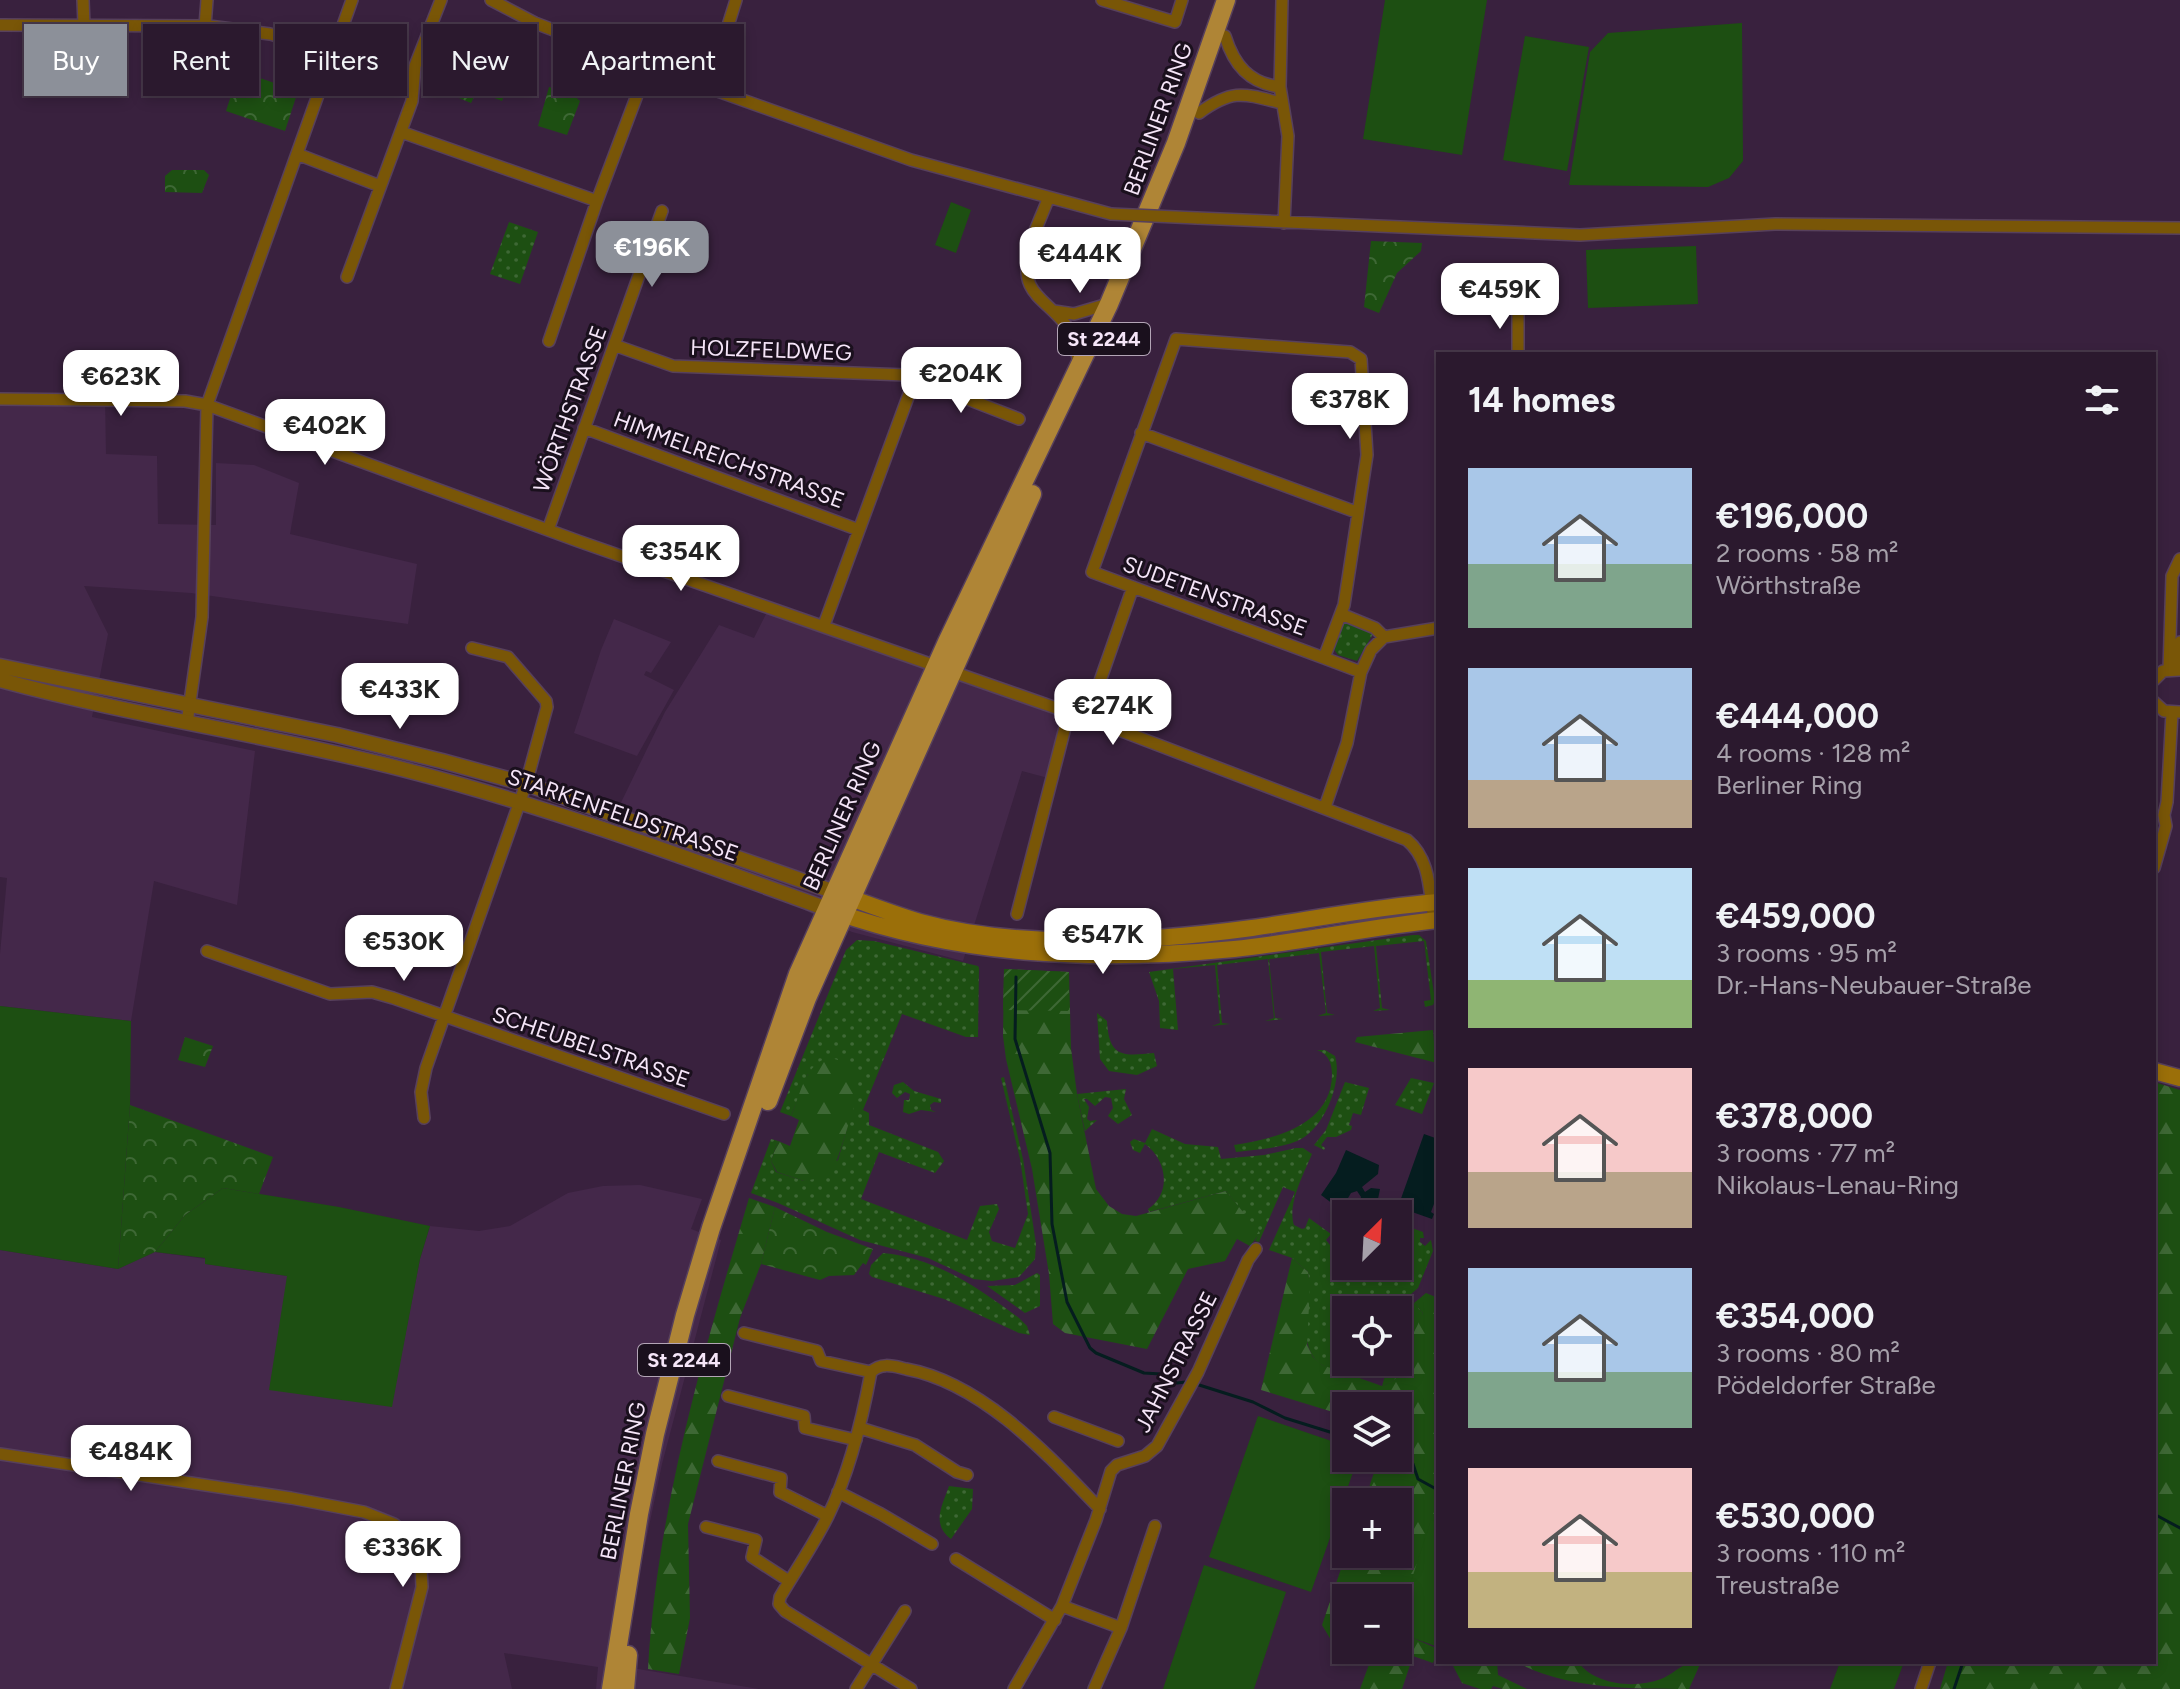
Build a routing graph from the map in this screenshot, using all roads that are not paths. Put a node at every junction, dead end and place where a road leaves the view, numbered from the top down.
1 (83, 0) edge
2 (207, 0) edge
3 (352, 0) edge
4 (441, 0) edge
5 (491, 0) edge
6 (736, 0) edge
7 (1102, 0) edge
8 (1182, 0) edge
9 (1226, 0) edge
10 (1237, 0) edge
11 (1282, 0) edge
12 (84, 24) edge
13 (205, 24) edge
14 (343, 24) edge
15 (728, 24) edge
16 (0, 25) edge
17 (24, 25) edge
18 (1225, 36) junction
19 (1280, 87) junction
20 (317, 96) edge
21 (731, 96) edge
22 (1281, 103) junction
23 (1199, 113) junction
24 (401, 132) junction
25 (297, 154) junction
26 (380, 186) junction
27 (1048, 199) junction
28 (597, 201) junction
29 (662, 211) dead end
30 (1284, 223) junction
31 (2180, 228) edge
32 (347, 277) dead end
33 (1109, 304) junction
34 (1518, 308) dead end
35 (1054, 311) junction
36 (549, 341) dead end
37 (614, 345) junction
38 (1518, 352) edge
39 (1080, 365) junction
40 (915, 378) junction
41 (0, 399) edge
42 (207, 405) junction
43 (1019, 419) dead end
44 (584, 428) junction
45 (1141, 433) junction
46 (1356, 512) junction
47 (548, 530) junction
48 (859, 530) junction
49 (2180, 559) edge
50 (1133, 587) junction
51 (1341, 614) junction
52 (824, 625) junction
53 (1436, 628) edge
54 (1384, 637) junction
55 (2180, 642) edge
56 (472, 648) dead end
57 (1324, 658) junction
58 (0, 666) edge
59 (945, 668) junction
60 (2176, 669) edge
61 (1361, 672) junction
62 (2156, 679) edge
63 (0, 680) edge
64 (2156, 704) edge
65 (190, 706) junction
66 (1069, 712) junction
67 (2176, 712) edge
68 (1087, 718) junction
69 (187, 723) junction
70 (526, 784) junction
71 (520, 802) junction
72 (1325, 807) junction
73 (2159, 819) edge
74 (2156, 861) edge
75 (1434, 902) edge
76 (840, 904) junction
77 (1017, 914) dead end
78 (1436, 920) edge
79 (1231, 930) junction
80 (1233, 949) junction
81 (207, 951) dead end
82 (445, 1017) junction
83 (2156, 1072) edge
84 (2180, 1078) edge
85 (724, 1114) dead end
86 (424, 1118) dead end
87 (1256, 1249) dead end
88 (744, 1333) dead end
89 (871, 1372) junction
90 (728, 1396) dead end
91 (1054, 1417) dead end
92 (860, 1428) junction
93 (856, 1440) junction
94 (1118, 1441) dead end
95 (0, 1454) edge
96 (718, 1461) dead end
97 (967, 1475) dead end
98 (838, 1492) junction
99 (1100, 1509) junction
100 (828, 1516) junction
101 (1155, 1526) dead end
102 (706, 1527) dead end
103 (932, 1544) dead end
104 (956, 1559) dead end
105 (789, 1581) junction
106 (1062, 1606) junction
107 (905, 1611) dead end
108 (1055, 1620) junction
109 (1121, 1628) junction
110 (1929, 1664) edge
111 (871, 1665) junction
112 (396, 1689) edge
113 (611, 1689) edge
114 (625, 1689) edge
115 (856, 1689) edge
116 (911, 1689) edge
117 (1014, 1689) edge
118 (1094, 1689) edge
119 (1921, 1689) edge

1 - 12 street
2 - 13 street
3 - 14 street
4 - 24 street
5 - 28 street
6 - 15 street
7 - 8 street
9 - 33 main road, BERLINER RING / St 2244
10 - 18 main road, BERLINER RING / St 2244
11 - 19 street
16 - 17 street
18 - 19 street
18 - 23 main road, BERLINER RING / St 2244
19 - 22 street
20 - 25 street
21 - 27 street
22 - 23 street
22 - 30 street
23 - 59 main road, BERLINER RING / St 2244
24 - 26 street
24 - 28 street
25 - 26 street
25 - 42 street
26 - 32 street
27 - 30 street, bridge
27 - 35 street
28 - 36 street
29 - 37 street, WÖRTHSTRASSE
30 - 31 street
33 - 35 street
33 - 39 main road, BERLINER RING / St 2244
34 - 38 street
35 - 39 street
37 - 40 street, HOLZFELDWEG
37 - 44 street, WÖRTHSTRASSE
39 - 59 main road, BERLINER RING / St 2244
40 - 43 street, HOLZFELDWEG
40 - 48 street
41 - 42 street
42 - 47 street
42 - 65 street
44 - 47 street, WÖRTHSTRASSE
44 - 48 street, HIMMELREICHSTRASSE
45 - 46 street
45 - 46 street
45 - 50 street, SUDETENSTRASSE
46 - 51 street
47 - 52 street
48 - 52 street
49 - 60 street
50 - 57 street, SUDETENSTRASSE
50 - 68 street
51 - 54 street
51 - 57 street
52 - 59 street
53 - 54 street
54 - 61 street
55 - 60 street
56 - 70 street
57 - 61 street, SUDETENSTRASSE
58 - 65 street, STARKENFELDSTRASSE
59 - 66 street
59 - 76 main road, BERLINER RING / St 2244
60 - 62 street
61 - 72 street
63 - 69 street, STARKENFELDSTRASSE
64 - 67 street
65 - 69 street
65 - 70 street, STARKENFELDSTRASSE
66 - 68 street
66 - 77 street
67 - 73 street
68 - 72 street
69 - 71 street, STARKENFELDSTRASSE
70 - 71 street
70 - 76 street, STARKENFELDSTRASSE
71 - 76 street, STARKENFELDSTRASSE
71 - 82 street
72 - 75 street
73 - 74 street
75 - 78 street
75 - 79 main road, STARKENFELDSTRASSE
76 - 79 main road, STARKENFELDSTRASSE
76 - 80 main road, STARKENFELDSTRASSE
76 - 113 main road, BERLINER RING / St 2244
76 - 114 main road, BERLINER RING / St 2244
78 - 80 main road, STARKENFELDSTRASSE
79 - 80 main road
81 - 82 street, SCHEUBELSTRASSE
82 - 85 street, SCHEUBELSTRASSE
82 - 86 street
83 - 84 main road
87 - 99 street, JAHNSTRASSE
88 - 89 street
89 - 92 street
89 - 99 street
90 - 93 street
91 - 94 street
92 - 93 street
92 - 97 street
93 - 98 street
95 - 112 street
96 - 100 street
98 - 100 street
98 - 103 street
99 - 106 street, JAHNSTRASSE
100 - 105 street
101 - 109 street
102 - 105 street
104 - 108 street
105 - 111 street
106 - 108 street, JAHNSTRASSE
106 - 109 street
107 - 111 street
108 - 117 street, JAHNSTRASSE
109 - 118 street
110 - 119 street
111 - 115 street
111 - 116 street

